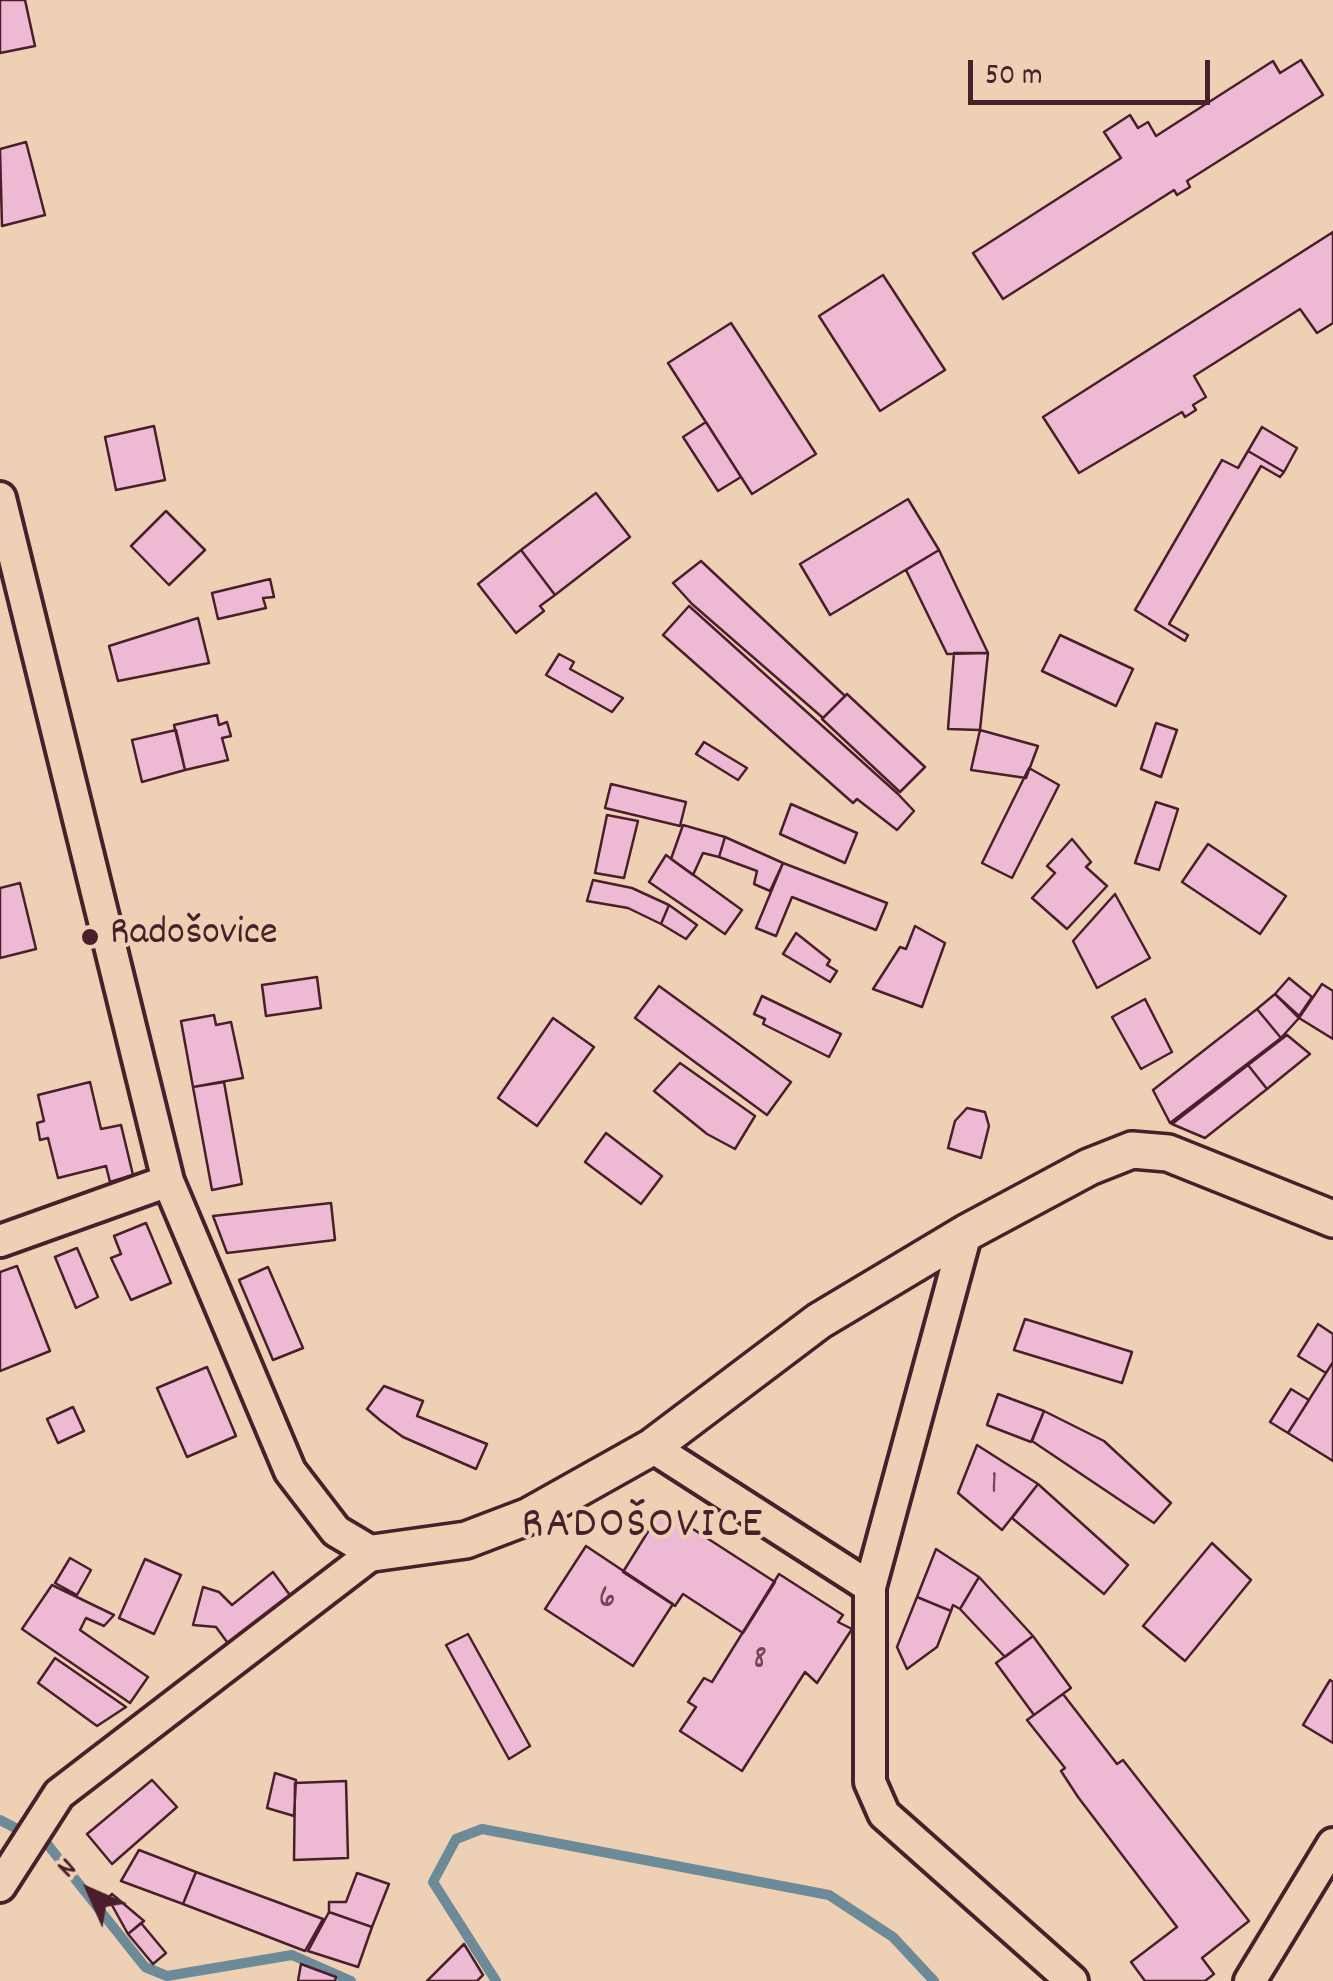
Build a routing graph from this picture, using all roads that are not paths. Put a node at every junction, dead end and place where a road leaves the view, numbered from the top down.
1 (0, 498) edge
2 (168, 1181) junction
3 (1333, 1219) edge
4 (966, 1233) junction
5 (0, 1240) edge
6 (652, 1447) junction
7 (373, 1553) junction
8 (870, 1587) junction
9 (1333, 1844) edge
10 (0, 1886) edge
11 (1072, 1981) edge
12 (1250, 1981) edge

1 - 2 street
2 - 5 street
2 - 7 street
3 - 4 street
4 - 6 street
4 - 8 street
6 - 7 street
6 - 8 street
7 - 10 street
8 - 11 street
9 - 12 street

